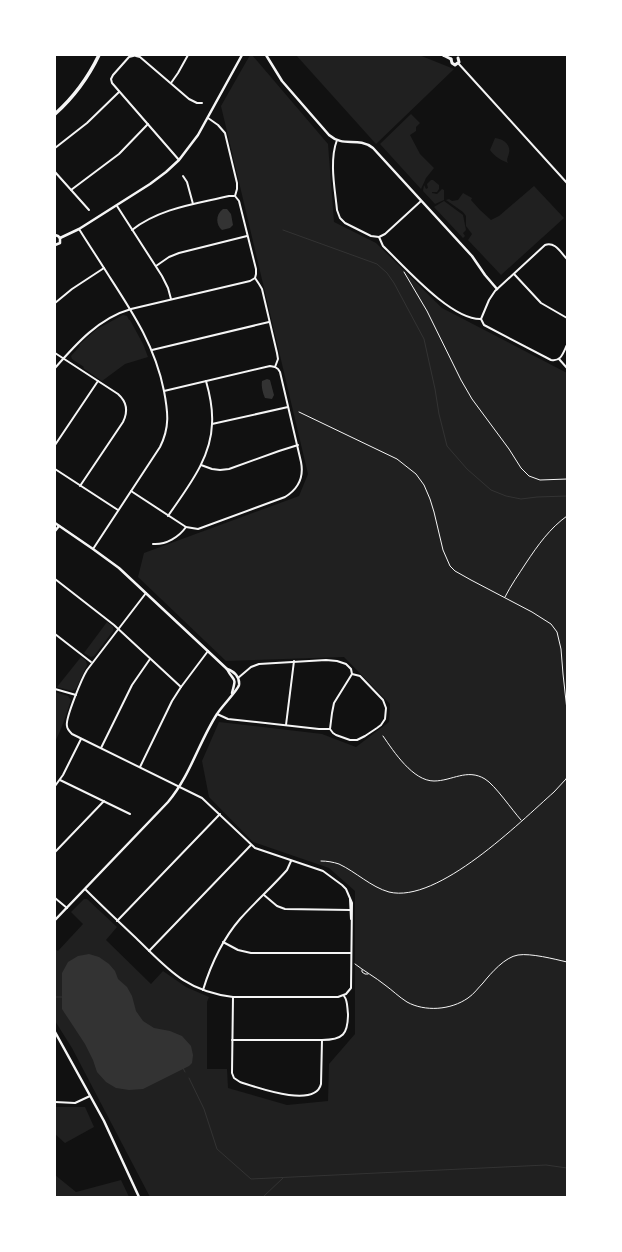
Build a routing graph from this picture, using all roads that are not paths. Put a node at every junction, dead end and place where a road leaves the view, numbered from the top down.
1 (99, 55) edge
2 (137, 55) edge
3 (188, 55) edge
4 (242, 55) edge
5 (266, 55) edge
6 (443, 55) edge
7 (460, 56) edge
8 (451, 59) junction
9 (458, 64) junction
10 (170, 83) junction
11 (119, 92) junction
12 (202, 103) dead end
13 (55, 114) edge
14 (208, 118) junction
15 (148, 124) junction
16 (337, 140) junction
17 (55, 148) edge
18 (179, 160) junction
19 (55, 172) edge
20 (183, 176) dead end
21 (567, 182) edge
22 (71, 190) junction
23 (235, 196) junction
24 (421, 200) junction
25 (192, 204) junction
26 (117, 206) junction
27 (89, 210) dead end
28 (79, 230) junction
29 (132, 230) junction
30 (55, 235) edge
31 (248, 236) junction
32 (379, 237) junction
33 (60, 238) junction
34 (55, 245) edge
35 (567, 259) edge
36 (156, 266) junction
37 (104, 268) junction
38 (514, 274) junction
39 (254, 278) junction
40 (497, 289) junction
41 (171, 300) junction
42 (55, 303) edge
43 (131, 309) junction
44 (567, 318) edge
45 (480, 319) junction
46 (270, 322) junction
47 (567, 345) edge
48 (152, 350) junction
49 (55, 353) edge
50 (64, 358) junction
51 (559, 359) junction
52 (275, 367) junction
53 (55, 368) edge
54 (567, 368) edge
55 (98, 381) junction
56 (206, 381) junction
57 (164, 391) junction
58 (288, 406) junction
59 (212, 424) junction
60 (55, 445) edge
61 (298, 445) junction
62 (201, 465) junction
63 (55, 469) edge
64 (80, 486) junction
65 (131, 491) junction
66 (118, 510) junction
67 (168, 516) junction
68 (55, 523) edge
69 (59, 526) junction
70 (186, 527) junction
71 (55, 531) edge
72 (153, 544) dead end
73 (93, 548) junction
74 (55, 579) edge
75 (146, 593) junction
76 (118, 628) junction
77 (55, 634) edge
78 (208, 651) junction
79 (150, 659) junction
80 (92, 662) junction
81 (294, 662) junction
82 (227, 669) junction
83 (352, 674) junction
84 (238, 678) junction
85 (181, 687) junction
86 (55, 689) edge
87 (232, 694) junction
88 (76, 695) junction
89 (217, 714) junction
90 (286, 725) junction
91 (330, 729) junction
92 (81, 738) junction
93 (101, 748) junction
94 (140, 767) junction
95 (60, 780) junction
96 (55, 786) edge
97 (180, 787) junction
98 (104, 801) junction
99 (130, 814) dead end
100 (220, 814) junction
101 (251, 845) junction
102 (55, 852) edge
103 (291, 861) junction
104 (85, 889) junction
105 (264, 895) junction
106 (55, 898) edge
107 (350, 898) junction
108 (67, 908) junction
109 (350, 910) junction
110 (55, 920) edge
111 (117, 920) junction
112 (351, 920) junction
113 (223, 942) junction
114 (149, 951) junction
115 (352, 953) junction
116 (203, 990) junction
117 (344, 996) junction
118 (233, 997) junction
119 (55, 1032) edge
120 (232, 1040) junction
121 (322, 1040) junction
122 (91, 1096) junction
123 (55, 1102) edge
124 (139, 1197) edge

1 - 13 highway
2 - 10 street
2 - 11 street
3 - 10 street
4 - 14 street
5 - 16 street
6 - 8 main road
7 - 8 main road
7 - 9 main road
8 - 9 main road
9 - 21 street
10 - 12 street
11 - 15 street
11 - 17 street
14 - 18 street
14 - 23 street
15 - 18 street
15 - 22 street
16 - 24 street
16 - 32 street
18 - 26 street
19 - 22 street
20 - 25 street
22 - 27 street
23 - 25 street
23 - 31 street
24 - 32 street
24 - 40 street
25 - 29 street
26 - 28 street
26 - 29 street
28 - 33 street
28 - 37 street
29 - 36 street
30 - 33 street
31 - 36 street
31 - 39 street
32 - 45 street
33 - 34 street
35 - 38 street
36 - 41 street
37 - 42 street
37 - 43 street
38 - 40 street
38 - 44 street
39 - 41 street
39 - 46 street
40 - 45 street
41 - 43 street
43 - 48 street
43 - 50 street
45 - 51 street
46 - 48 street
46 - 52 street
47 - 51 street
48 - 57 street
49 - 50 street
50 - 53 street
50 - 55 street
51 - 54 street
52 - 56 street
52 - 58 street
55 - 60 street
55 - 64 street
56 - 57 street
56 - 59 street
57 - 65 street
58 - 59 street
58 - 61 street
59 - 62 street
61 - 62 street
61 - 70 street
62 - 67 street
63 - 64 street
64 - 66 street
65 - 66 street
65 - 67 street
66 - 73 street
67 - 70 street
68 - 69 street
69 - 71 street
69 - 73 street
70 - 72 street
73 - 75 street
74 - 76 street
75 - 76 street
75 - 78 street
76 - 79 street
76 - 80 street
77 - 80 street
78 - 82 street
78 - 85 street
79 - 85 street
79 - 93 street
80 - 88 street
81 - 83 street
81 - 84 street
81 - 90 street
82 - 84 street
82 - 87 street
83 - 91 street
83 - 91 street
84 - 87 street
85 - 94 street
86 - 88 street
87 - 89 street
88 - 92 street
89 - 90 street
89 - 97 street
90 - 91 street
92 - 93 street
92 - 95 street
93 - 94 street
94 - 97 street
95 - 96 street
95 - 98 street
97 - 100 street
97 - 104 street
98 - 99 street
98 - 102 street
100 - 101 street
100 - 111 street
101 - 103 street
101 - 114 street
103 - 105 street
103 - 107 street
104 - 108 street
104 - 111 street
105 - 109 street
105 - 113 street
106 - 108 street
107 - 109 street
107 - 112 street
108 - 110 street
109 - 112 street
111 - 114 street
112 - 115 street
113 - 115 street
113 - 116 street
114 - 116 street
115 - 117 street
116 - 118 street
117 - 118 street
117 - 121 street
118 - 120 street
119 - 122 street
120 - 121 street
120 - 121 street
122 - 123 street
122 - 124 street

